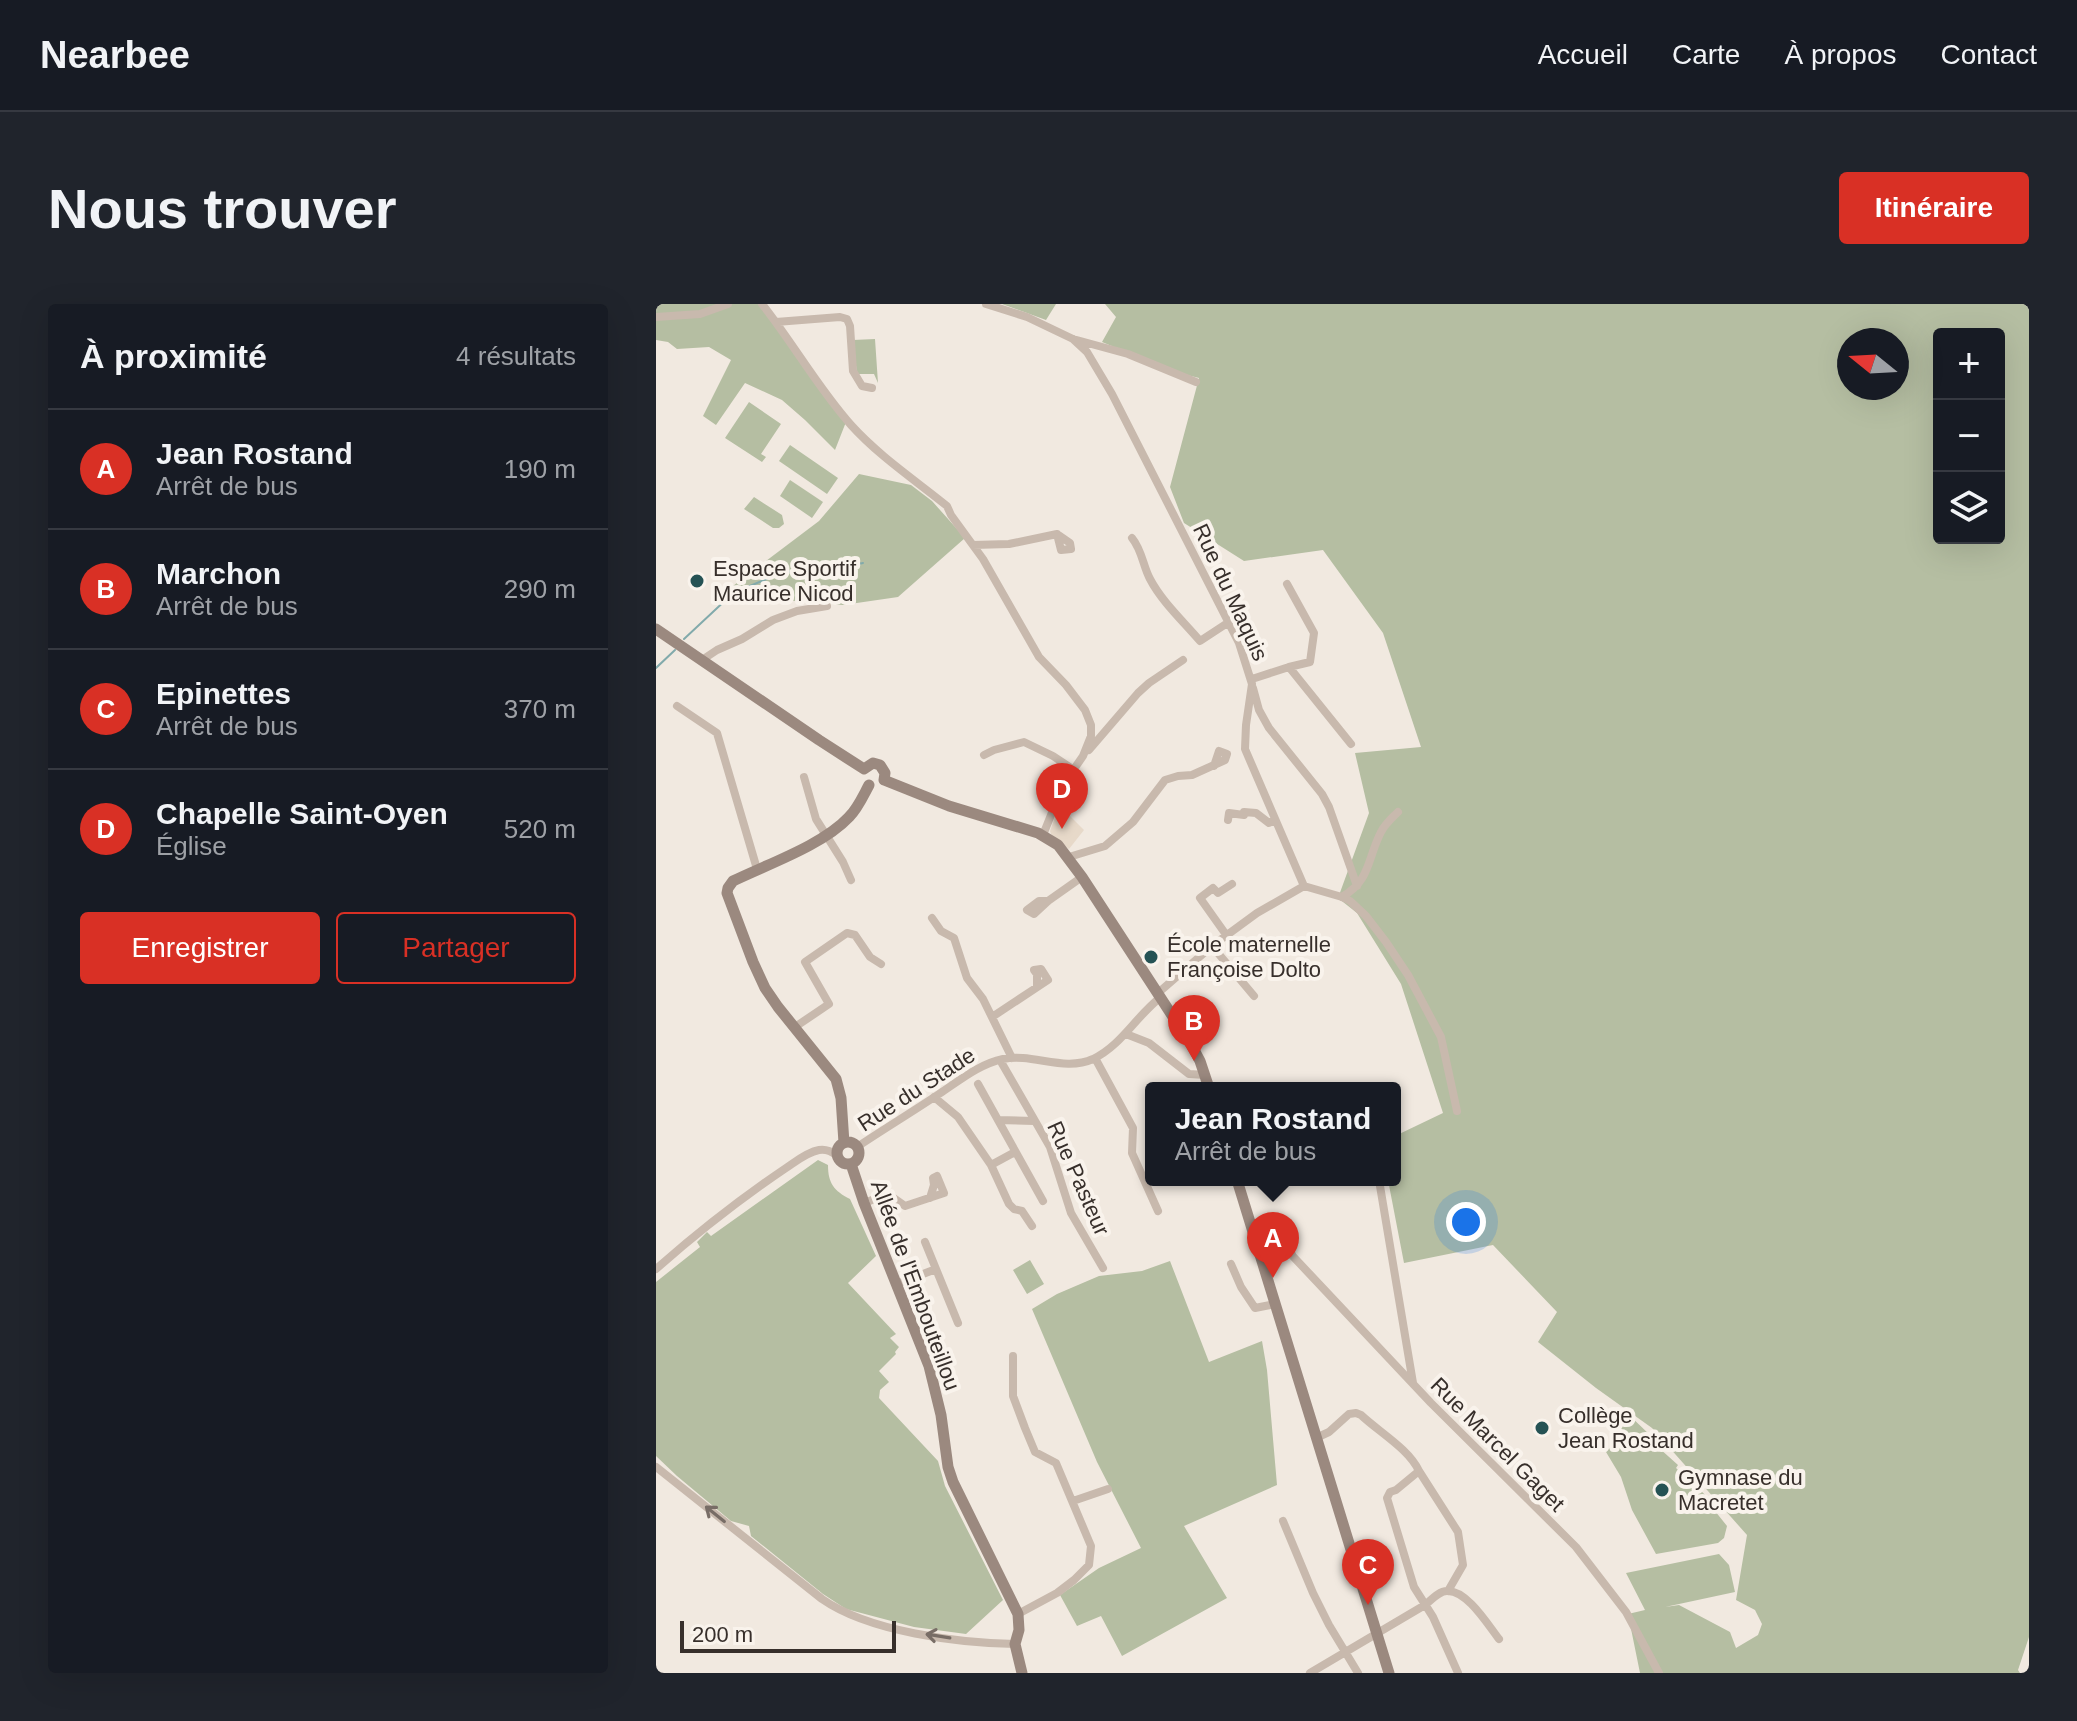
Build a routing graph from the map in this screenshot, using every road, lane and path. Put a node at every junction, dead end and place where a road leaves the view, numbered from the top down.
1 (728, 304) edge
2 (762, 304) edge
3 (986, 304) edge
4 (656, 317) edge
5 (776, 322) junction
6 (1073, 339) junction
7 (1196, 382) dead end
8 (872, 388) dead end
9 (1057, 534) dead end
10 (1132, 538) dead end
11 (973, 545) junction
12 (1287, 584) dead end
13 (827, 606) dead end
14 (1229, 622) junction
15 (656, 629) edge
16 (702, 660) junction
17 (1183, 660) dead end
18 (1289, 667) junction
19 (1252, 681) junction
20 (677, 706) dead end
21 (1351, 744) dead end
22 (984, 755) dead end
23 (1083, 756) junction
24 (1214, 766) dead end
25 (864, 769) junction
26 (1074, 770) junction
27 (804, 777) dead end
28 (884, 780) junction
29 (869, 785) junction
30 (1398, 812) dead end
31 (1228, 820) dead end
32 (1275, 820) junction
33 (826, 835) junction
34 (1043, 835) junction
35 (1069, 857) junction
36 (757, 869) junction
37 (1082, 877) junction
38 (851, 880) dead end
39 (1232, 884) dead end
40 (1304, 886) junction
41 (1357, 886) junction
42 (1342, 897) junction
43 (1048, 901) dead end
44 (932, 918) dead end
45 (1227, 936) junction
46 (1212, 946) junction
47 (881, 964) dead end
48 (1037, 987) dead end
49 (1159, 995) junction
50 (1254, 996) dead end
51 (992, 1017) junction
52 (795, 1027) junction
53 (1126, 1034) junction
54 (1012, 1058) junction
55 (1095, 1058) junction
56 (1000, 1060) junction
57 (1205, 1075) junction
58 (1207, 1082) edge
59 (978, 1084) dead end
60 (934, 1097) junction
61 (1457, 1111) dead end
62 (998, 1120) junction
63 (1034, 1121) junction
64 (844, 1143) junction
65 (857, 1147) junction
66 (1015, 1152) junction
67 (836, 1155) junction
68 (851, 1164) junction
69 (991, 1165) junction
70 (1145, 1182) edge
71 (1147, 1186) edge
72 (1239, 1186) edge
73 (1380, 1186) edge
74 (930, 1198) dead end
75 (1043, 1201) dead end
76 (864, 1203) junction
77 (1158, 1211) dead end
78 (1032, 1226) dead end
79 (1255, 1238) junction
80 (925, 1242) dead end
81 (1292, 1255) junction
82 (1262, 1260) junction
83 (1231, 1264) dead end
84 (1103, 1268) dead end
85 (656, 1269) edge
86 (936, 1269) junction
87 (897, 1284) junction
88 (1275, 1304) junction
89 (958, 1323) dead end
90 (1013, 1356) dead end
91 (1413, 1384) junction
92 (1316, 1438) junction
93 (656, 1467) edge
94 (1419, 1471) junction
95 (1108, 1489) dead end
96 (1073, 1501) junction
97 (1283, 1521) dead end
98 (1448, 1591) junction
99 (1425, 1605) junction
100 (1018, 1614) junction
101 (1376, 1633) junction
102 (1499, 1639) dead end
103 (1015, 1644) junction
104 (1345, 1652) junction
105 (1022, 1673) edge
106 (1310, 1673) edge
107 (1358, 1673) edge
108 (1389, 1673) edge
109 (1458, 1673) edge
110 (1659, 1673) edge

1 - 4 street
2 - 5 street
3 - 6 street
5 - 8 street
5 - 11 street
6 - 7 street
6 - 14 street, Rue du Maquis
9 - 11 street
10 - 14 street
11 - 23 street
12 - 18 street
13 - 16 street
14 - 19 street, Rue du Maquis
15 - 16 main road
16 - 25 main road
17 - 23 street
18 - 19 street
18 - 21 street
19 - 32 street, Rue du Maquis
19 - 41 street
20 - 36 street
22 - 26 street
23 - 26 street
24 - 35 street
25 - 28 main road
25 - 29 main road
26 - 34 street
27 - 33 street
28 - 29 main road
28 - 34 main road
29 - 33 main road
30 - 41 street
31 - 32 street
32 - 40 street, Rue du Maquis
33 - 36 main road
33 - 38 street
34 - 35 main road
35 - 37 main road
36 - 52 main road
37 - 43 street
37 - 49 main road
39 - 45 street
40 - 42 street
40 - 45 street
41 - 42 street
42 - 61 street
44 - 51 street
45 - 46 street
46 - 49 street
46 - 50 street
47 - 52 street
48 - 51 street
49 - 53 street
49 - 57 main road
51 - 54 street
52 - 64 main road
53 - 55 street
53 - 57 street
54 - 55 street, Rue du Stade
54 - 56 street, Rue du Stade
55 - 70 street
56 - 60 street, Rue du Stade
56 - 63 street, Rue Pasteur
57 - 58 main road
59 - 62 street
60 - 65 street, Rue du Stade
60 - 69 street
62 - 63 street
62 - 66 street
63 - 84 street, Rue Pasteur
64 - 65 main road
64 - 67 main road
65 - 68 main road
66 - 69 street
66 - 75 street
67 - 68 main road
67 - 85 street
68 - 76 main road, Allée de l'Embouteillou
69 - 78 street
71 - 77 street
72 - 79 main road
73 - 91 street
74 - 76 street
76 - 87 main road, Allée de l'Embouteillou
79 - 81 street, Rue Marcel Gaget
79 - 82 main road
80 - 86 street
81 - 82 street
81 - 91 street, Rue Marcel Gaget
82 - 88 main road
83 - 88 street
86 - 87 street
86 - 89 street
87 - 100 main road, Allée de l'Embouteillou
88 - 92 main road
90 - 96 street
91 - 110 street, Rue Marcel Gaget
92 - 94 street
92 - 101 main road
103 -> 93 street
94 - 98 street
94 - 99 street
95 - 96 street
96 - 100 street
97 - 104 street
98 - 99 street
98 - 102 street
99 - 101 street
99 - 109 street
100 - 103 main road
101 - 104 street
101 - 108 main road
103 - 105 main road
104 - 106 street
104 - 107 street

